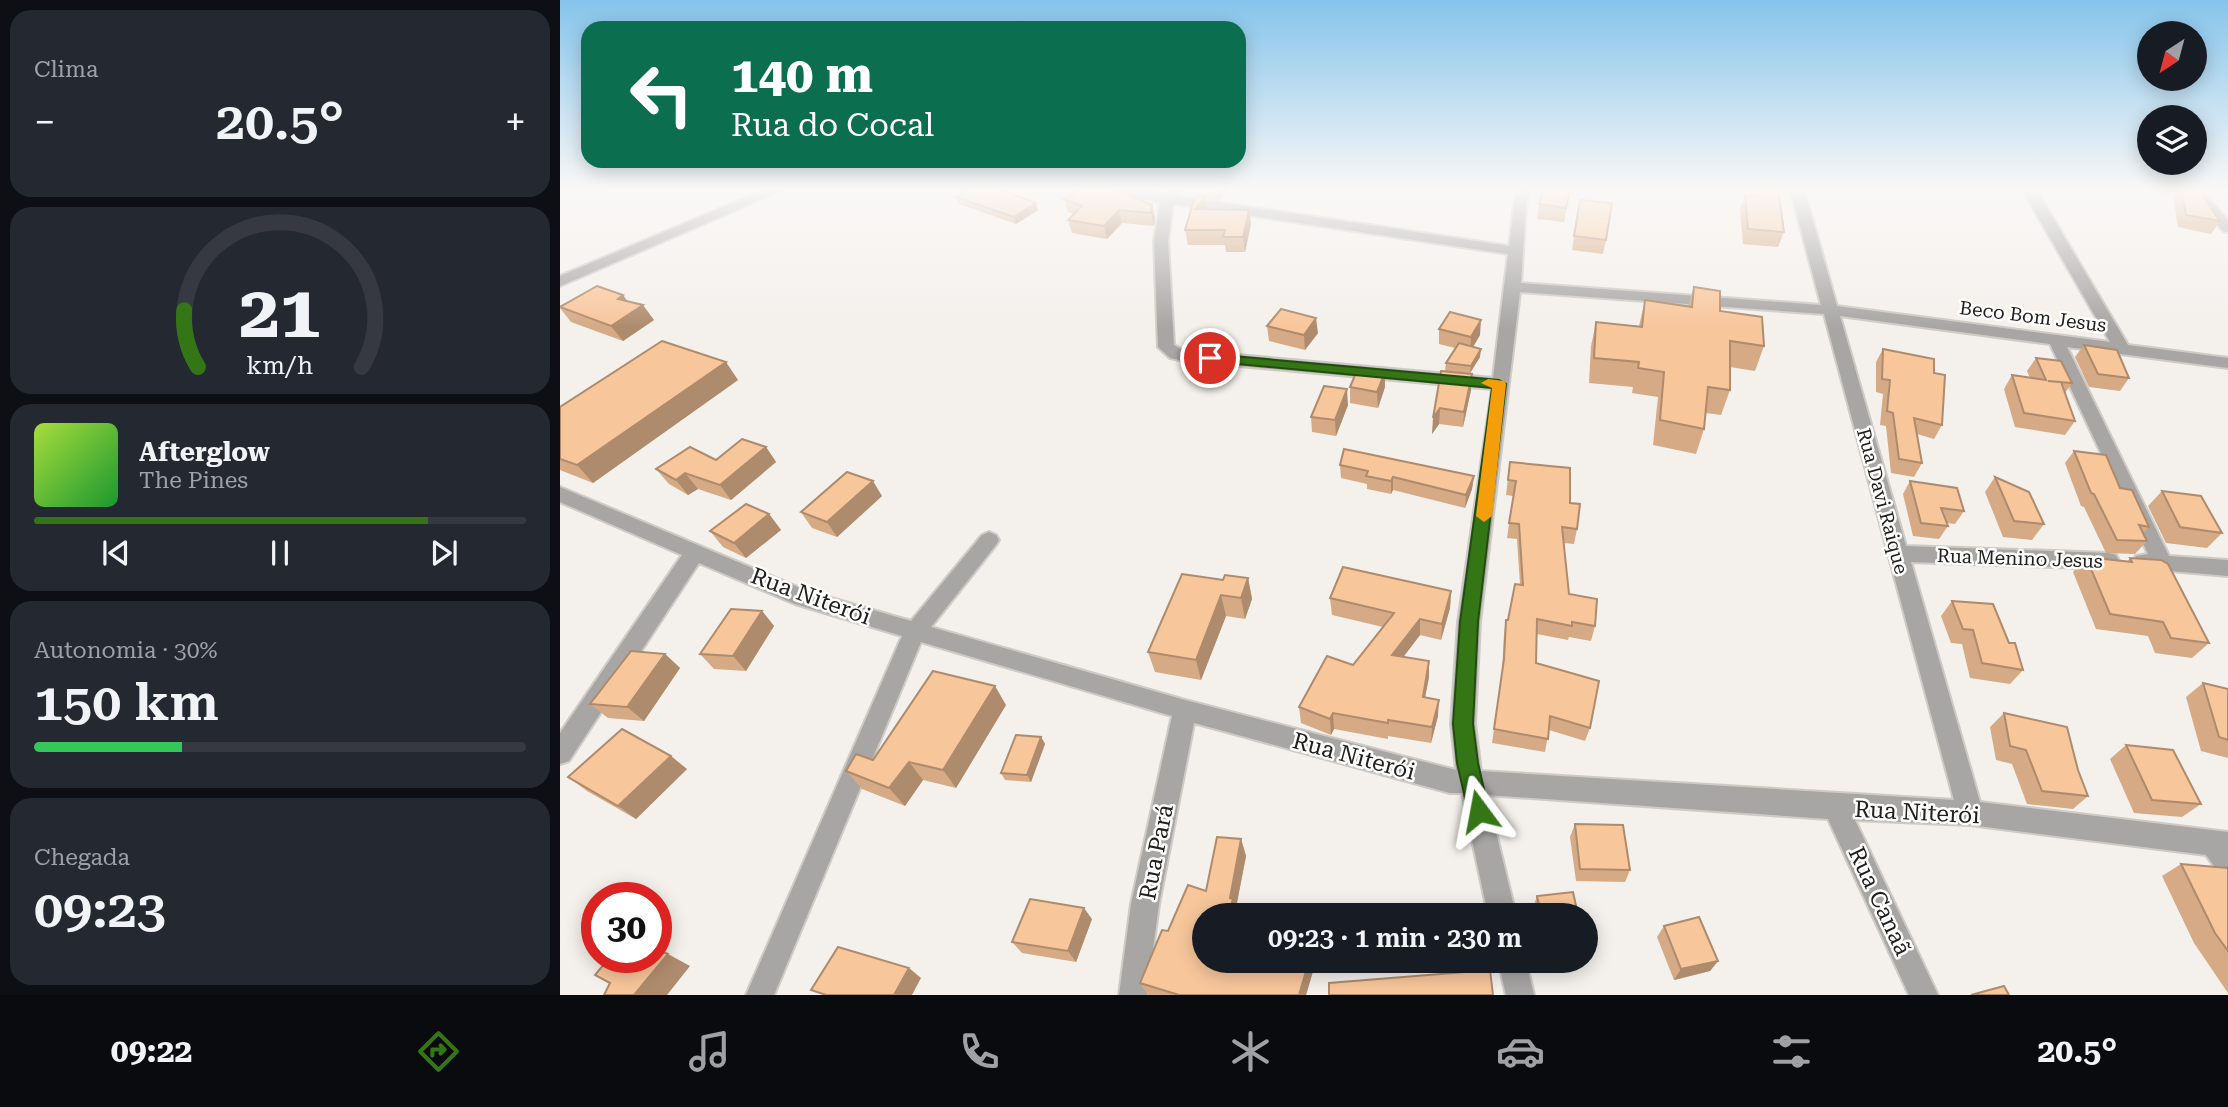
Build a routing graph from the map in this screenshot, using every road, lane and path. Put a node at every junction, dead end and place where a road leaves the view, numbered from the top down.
1 (668, 235) edge
2 (1162, 235) edge
3 (1421, 235) edge
4 (1516, 235) edge
5 (1810, 235) edge
6 (2056, 235) edge
7 (1514, 251) junction
8 (560, 281) edge
9 (1513, 287) junction
10 (1832, 310) junction
11 (2056, 340) junction
12 (2123, 348) junction
13 (2228, 363) edge
14 (1499, 384) junction
15 (560, 494) edge
16 (989, 540) dead end
17 (696, 551) junction
18 (1897, 554) junction
19 (2162, 563) junction
20 (2228, 568) edge
21 (915, 631) junction
22 (1185, 710) junction
23 (560, 753) edge
24 (1473, 785) junction
25 (1836, 807) junction
26 (1970, 813) junction
27 (2223, 850) edge
28 (1499, 903) edge
29 (1515, 973) edge
30 (760, 995) edge
31 (1133, 995) edge
32 (1520, 995) edge
33 (1924, 995) edge

1 - 8 street
2 - 14 street
3 - 7 street
4 - 7 street
5 - 10 street, Rua Davi Raique
6 - 12 street
7 - 9 street
9 - 10 street, Beco Bom Jesus
9 - 14 street
10 - 11 street, Beco Bom Jesus
10 - 18 street, Rua Davi Raique
11 - 12 street, Beco Bom Jesus
11 - 19 street
12 - 13 street, Beco Bom Jesus
14 - 24 street
15 - 17 street, Rua Niterói
16 - 21 street
17 - 21 street, Rua Niterói
17 - 23 street
18 - 19 street, Rua Menino Jesus
18 - 26 street, Rua Davi Raique
19 - 20 street, Rua Menino Jesus
21 - 22 street, Rua Niterói
21 - 30 street
22 - 24 street, Rua Niterói
22 - 31 street, Rua Pará
24 - 25 street, Rua Niterói
24 - 28 street
25 - 26 street, Rua Niterói
25 - 33 street, Rua Canaã
26 - 27 street, Rua Niterói
29 - 32 street

